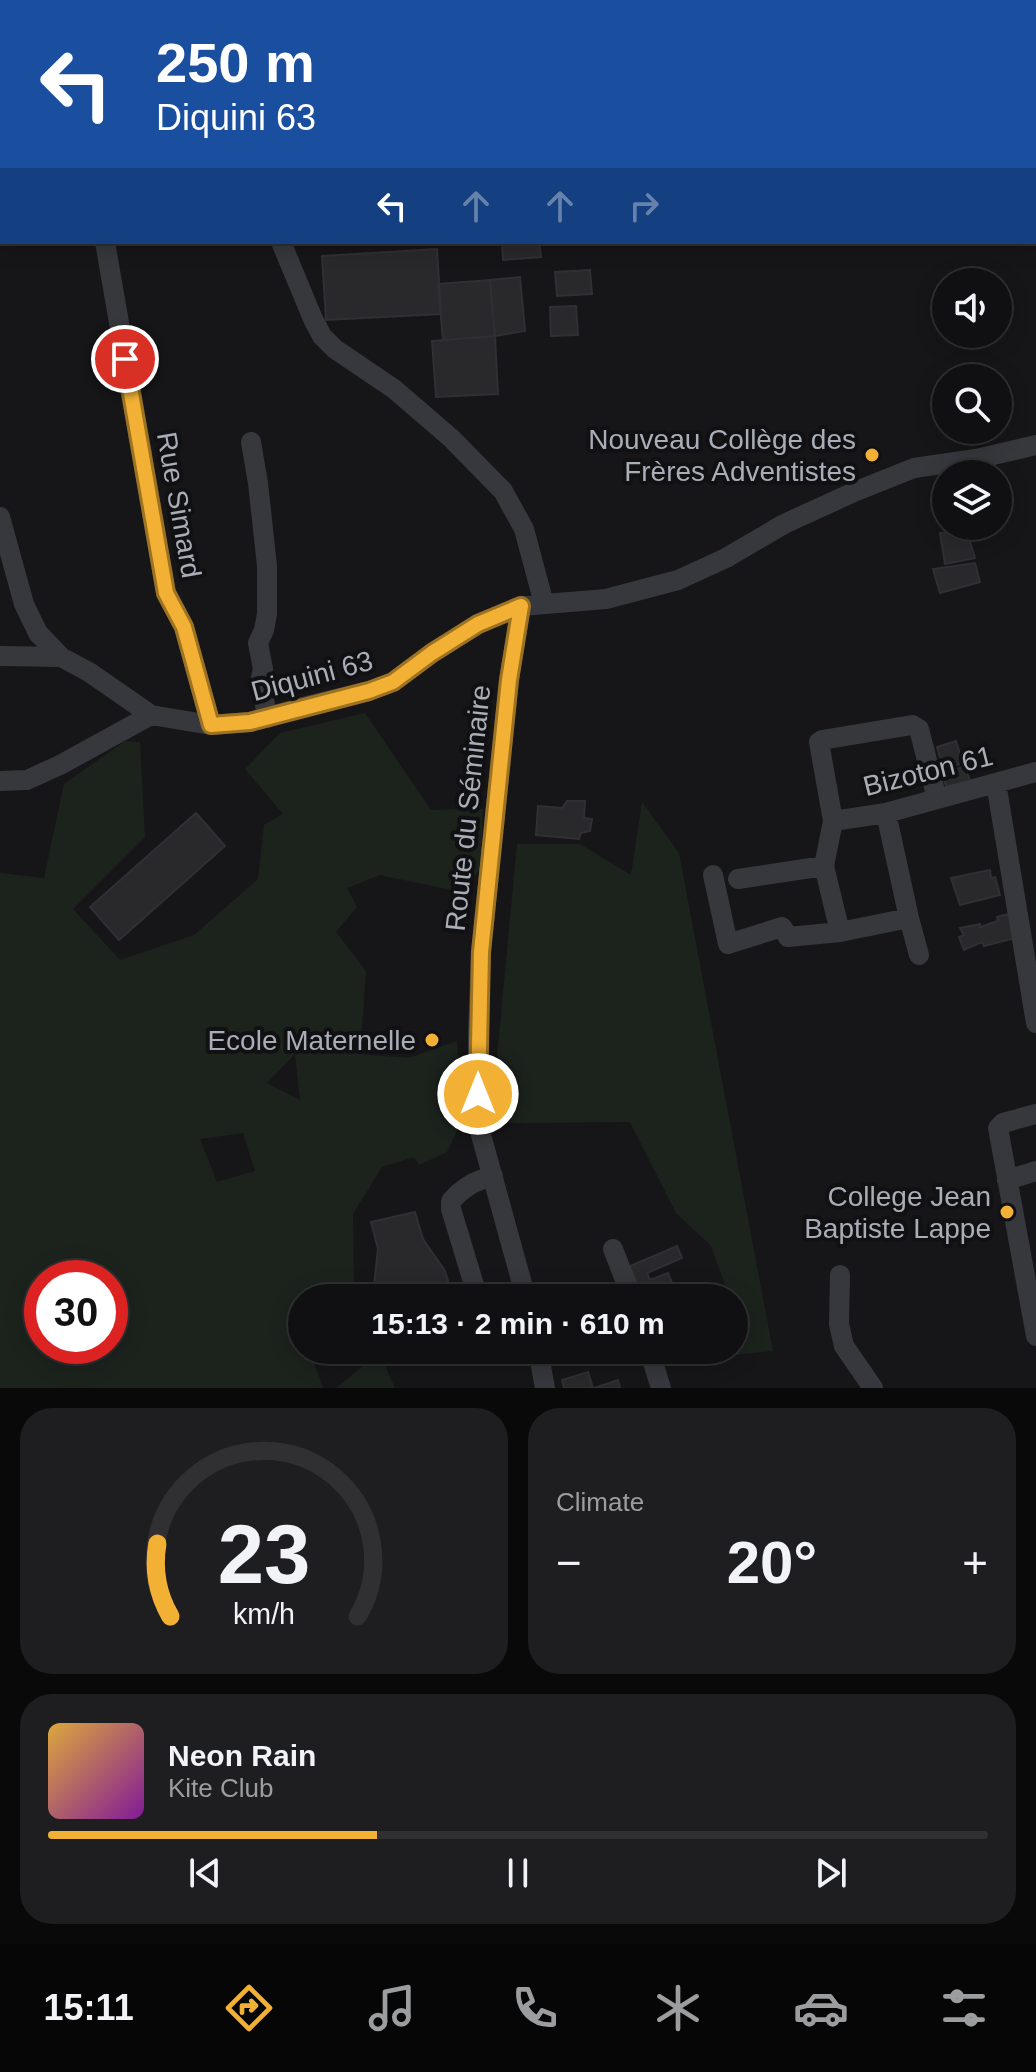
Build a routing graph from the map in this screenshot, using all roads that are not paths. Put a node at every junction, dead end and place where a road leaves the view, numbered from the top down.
1 (105, 244) edge
2 (282, 244) edge
3 (251, 442) dead end
4 (1036, 445) edge
5 (0, 519) edge
6 (544, 604) junction
7 (521, 606) junction
8 (0, 656) edge
9 (61, 657) junction
10 (151, 715) junction
11 (267, 718) junction
12 (211, 725) junction
13 (1036, 772) edge
14 (0, 781) edge
15 (996, 783) junction
16 (937, 799) junction
17 (886, 813) junction
18 (833, 821) junction
19 (824, 866) junction
20 (713, 875) dead end
21 (738, 879) dead end
22 (909, 918) junction
23 (840, 932) junction
24 (919, 955) dead end
25 (1036, 1023) edge
26 (1036, 1114) edge
27 (1036, 1171) edge
28 (493, 1176) junction
29 (1007, 1180) junction
30 (613, 1249) dead end
31 (840, 1275) dead end
32 (474, 1284) edge
33 (522, 1284) edge
34 (626, 1284) edge
35 (1036, 1336) edge
36 (541, 1364) edge
37 (653, 1364) edge
38 (545, 1388) edge
39 (661, 1388) edge
40 (873, 1388) edge

1 - 12 street, Rue Simard
2 - 6 street
3 - 11 street
4 - 6 street, Diquini 63
5 - 9 street
6 - 7 street, Diquini 63
7 - 11 street, Diquini 63
7 - 28 street, Route du Séminaire
8 - 9 street, Diquini 63
9 - 10 street, Diquini 63
10 - 12 street, Diquini 63
10 - 14 street
11 - 12 street, Diquini 63
13 - 15 street, Bizoton 61
15 - 16 street, Bizoton 61
15 - 25 street
16 - 17 street, Bizoton 61
16 - 18 street
17 - 18 street, Bizoton 61
17 - 22 street
18 - 19 street
19 - 21 street
19 - 23 street
20 - 23 street
22 - 23 street
22 - 24 street
26 - 29 street
27 - 29 street
28 - 32 street
28 - 33 street, Route du Séminaire
29 - 35 street
30 - 34 street
31 - 40 street
36 - 38 street
37 - 39 street

